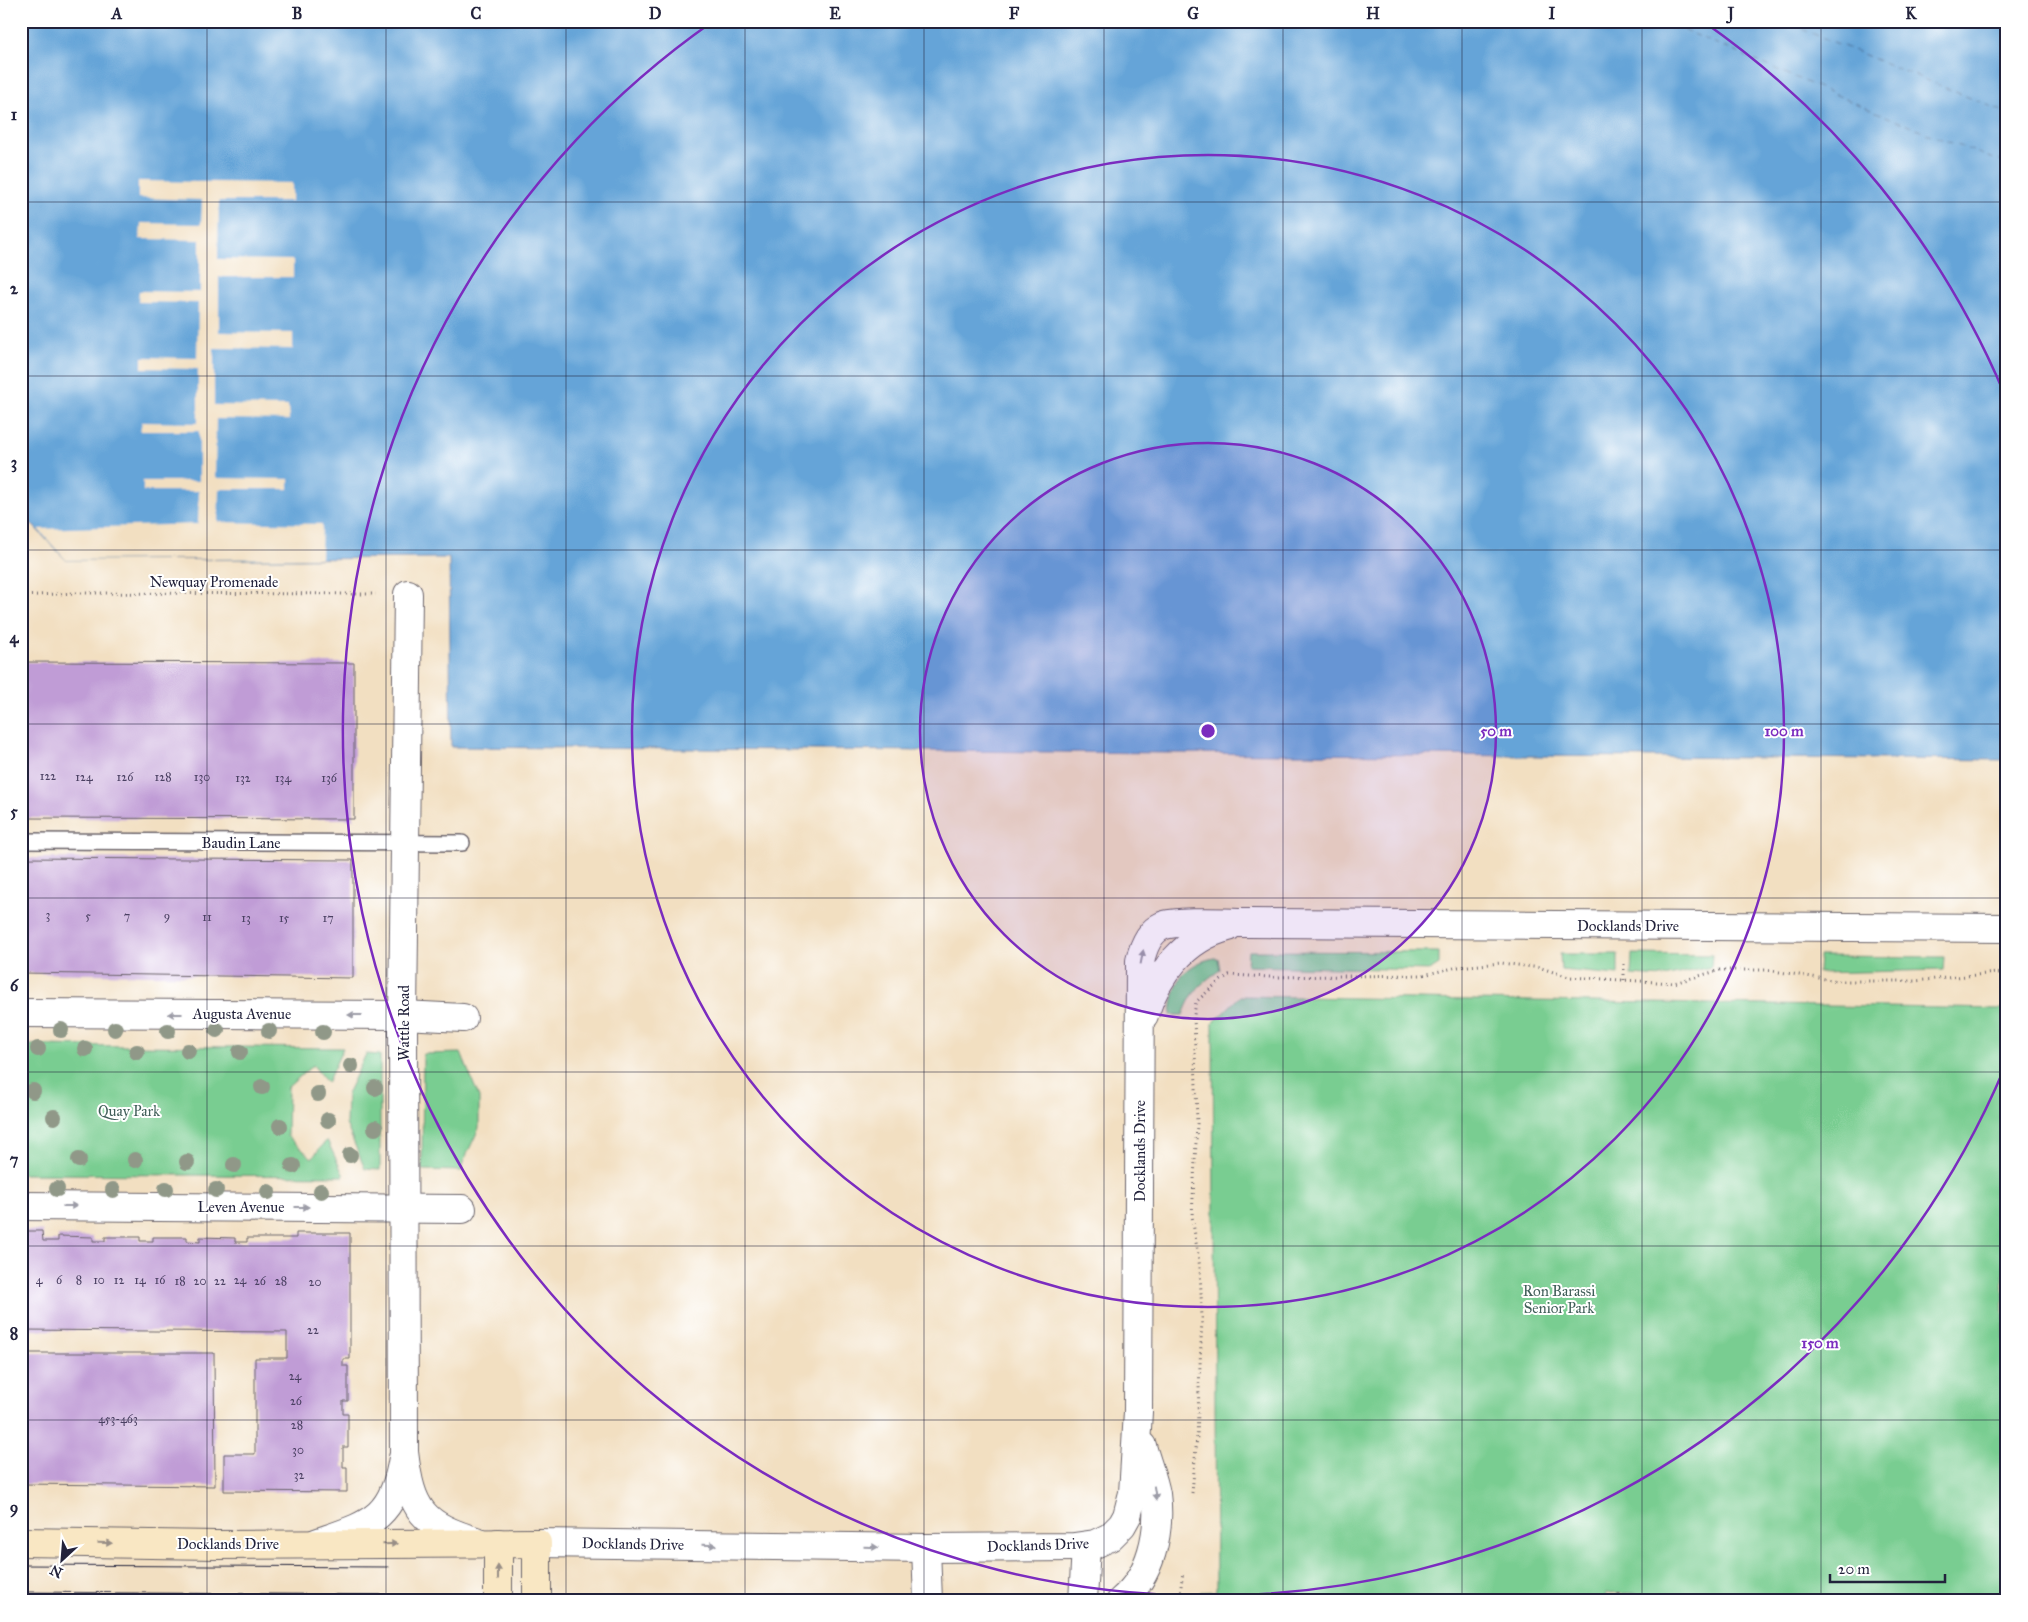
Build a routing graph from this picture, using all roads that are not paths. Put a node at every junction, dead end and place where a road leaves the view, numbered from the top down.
1 (408, 594) road end
2 (21, 841) edge
3 (462, 843) dead end
4 (406, 844) junction
5 (2007, 928) edge
6 (21, 1013) edge
7 (404, 1015) junction
8 (463, 1018) dead end
9 (21, 1206) edge
10 (404, 1208) junction
11 (462, 1209) dead end
12 (1138, 1412) junction
13 (404, 1452) junction
14 (21, 1542) edge
15 (489, 1543) junction
16 (537, 1543) junction
17 (311, 1545) junction
18 (1086, 1546) junction
19 (926, 1548) junction
20 (498, 1601) edge
21 (537, 1601) edge
22 (928, 1601) edge
23 (1083, 1601) edge
24 (1122, 1601) edge

1 - 4 street, Wattle Road
2 - 4 lane, Baudin Lane
3 - 4 lane, Baudin Lane
4 - 7 street, Wattle Road
5 - 12 street, Docklands Drive
7 -> 6 street, Augusta Avenue
7 - 8 street, Augusta Avenue
7 - 10 street, Wattle Road
9 -> 10 street, Leven Avenue
10 - 11 street, Leven Avenue
10 - 13 street, Wattle Road
12 - 18 street, Docklands Drive
12 -> 24 street, Docklands Drive
13 - 15 street, Wattle Road
13 - 17 street, Wattle Road
14 -> 17 street, Docklands Drive
15 - 16 street, Docklands Drive
17 -> 15 street, Docklands Drive
20 -> 15 street
16 -> 19 street, Docklands Drive
16 - 21 street
18 - 19 street, Docklands Drive
18 - 23 street
19 - 22 street

